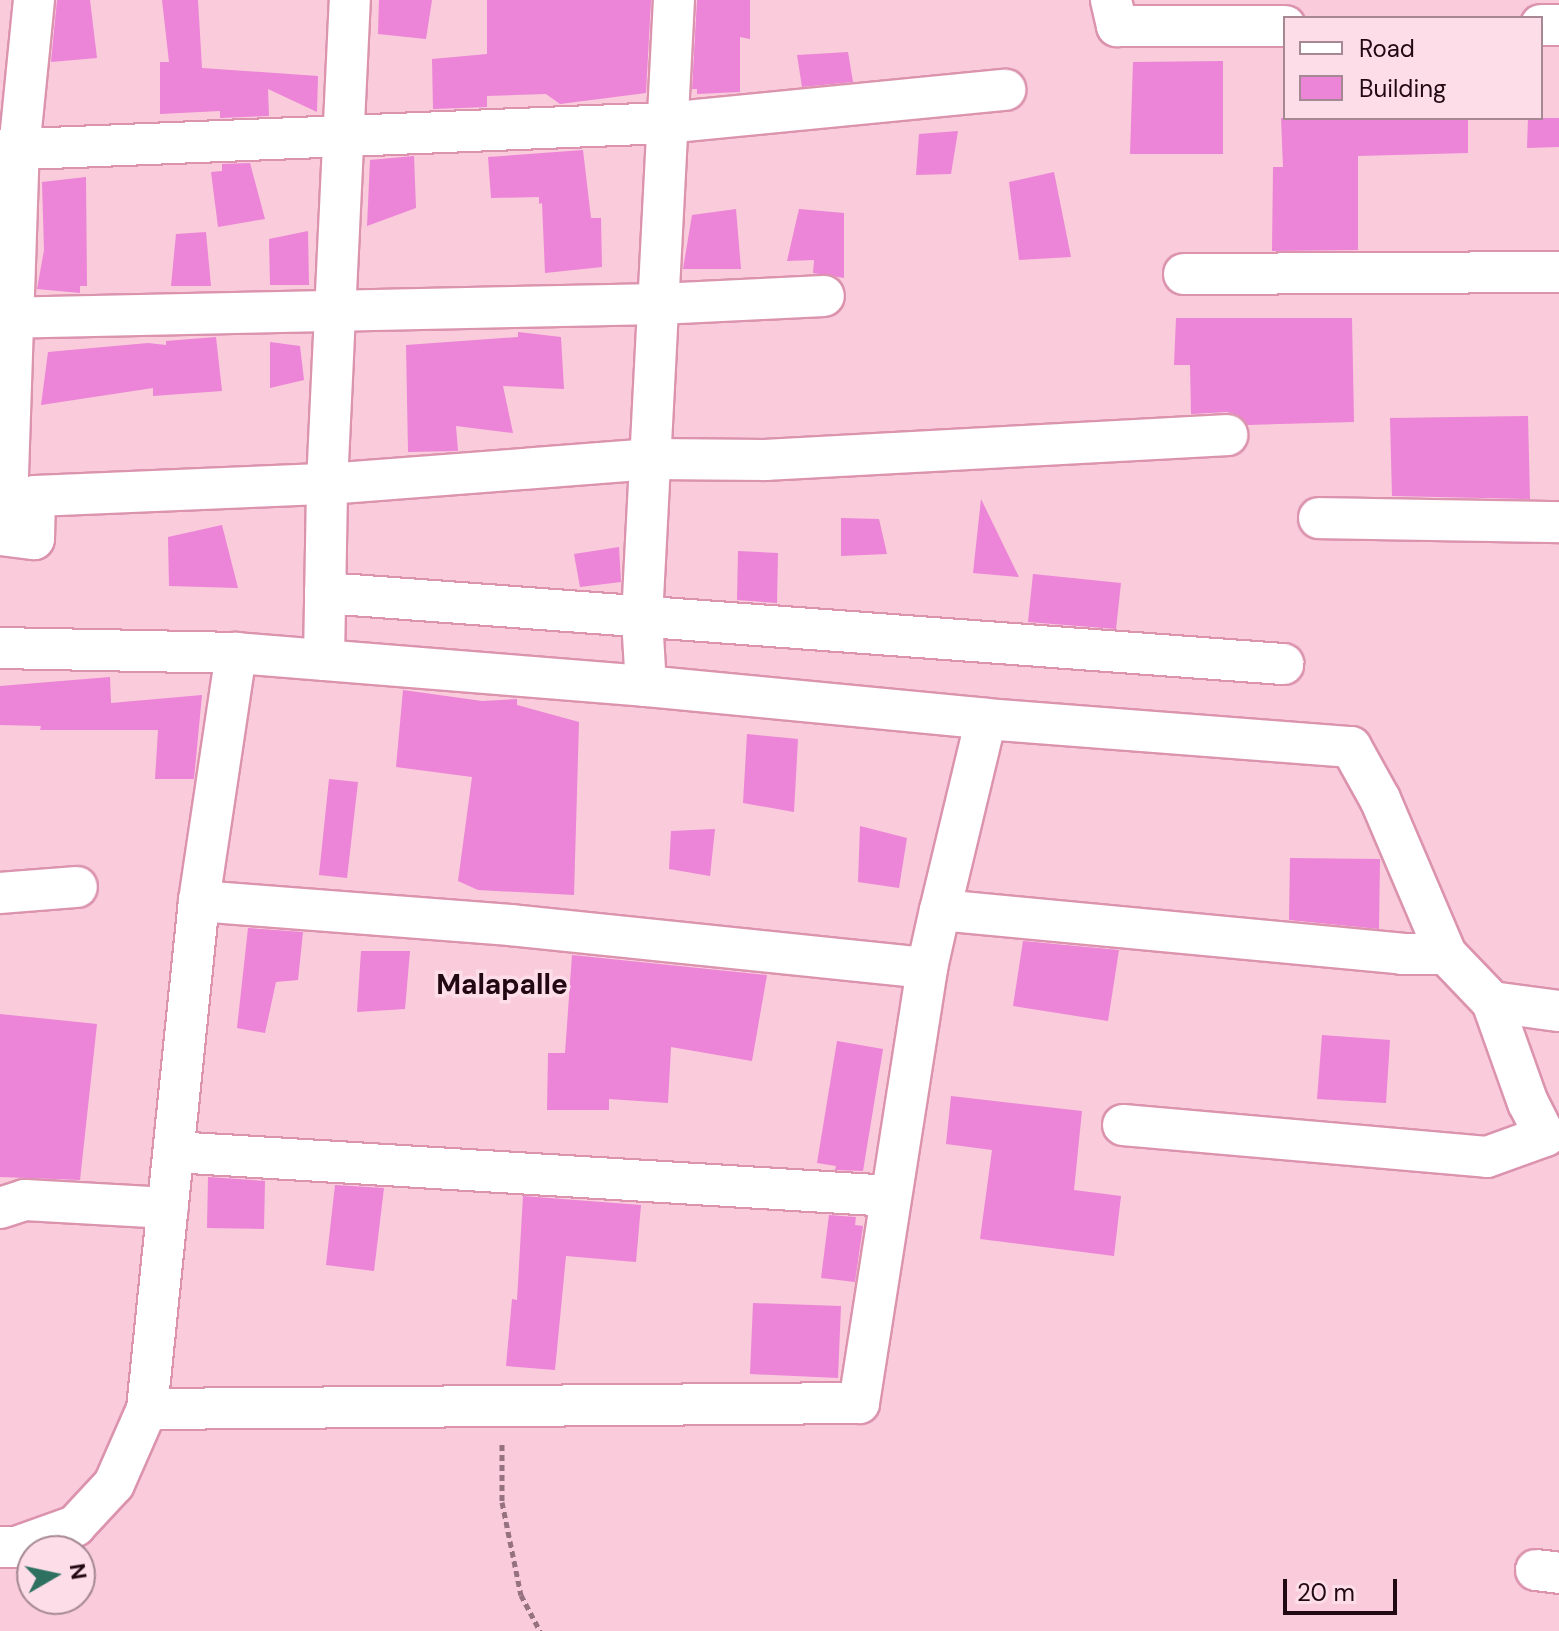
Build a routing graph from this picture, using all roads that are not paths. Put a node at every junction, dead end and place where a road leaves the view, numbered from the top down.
1 (34, 0) edge
2 (350, 0) edge
3 (674, 0) edge
4 (1111, 0) edge
5 (1283, 26) edge
6 (1005, 90) dead end
7 (666, 123) junction
8 (344, 137) junction
9 (9, 150) edge
10 (1559, 272) edge
11 (1184, 274) dead end
12 (824, 296) dead end
13 (659, 304) junction
14 (335, 310) junction
15 (7, 318) edge
16 (1227, 435) dead end
17 (652, 459) junction
18 (327, 484) junction
19 (1319, 518) dead end
20 (1559, 522) edge
21 (3, 535) edge
22 (325, 593) junction
23 (642, 618) junction
24 (0, 648) edge
25 (236, 653) junction
26 (324, 660) junction
27 (1283, 664) dead end
28 (646, 686) junction
29 (986, 719) junction
30 (77, 887) dead end
31 (0, 893) edge
32 (199, 901) junction
33 (940, 910) junction
34 (1446, 954) junction
35 (927, 968) junction
36 (1492, 1002) junction
37 (1559, 1011) edge
38 (1123, 1125) dead end
39 (1552, 1144) edge
40 (174, 1152) junction
41 (891, 1196) junction
42 (0, 1208) edge
43 (168, 1208) junction
44 (147, 1409) junction
45 (0, 1547) edge

1 - 9 street
2 - 8 street
3 - 7 street
4 - 5 street
6 - 7 street
7 - 8 street
7 - 13 street
8 - 9 street
8 - 14 street
9 - 15 street
10 - 11 street
12 - 13 street
13 - 14 street
13 - 17 street
14 - 15 street
14 - 18 street
15 - 21 street
16 - 17 street
17 - 18 street
17 - 23 street
18 - 21 street
18 - 22 street
19 - 20 street
22 - 23 street
22 - 26 street
23 - 27 street
23 - 28 street
24 - 25 street
25 - 26 street
25 - 32 street
26 - 28 street
28 - 29 street
29 - 33 street
29 - 34 street
30 - 31 street
32 - 35 street
32 - 40 street
33 - 34 street
33 - 35 street
34 - 36 street
35 - 41 street
36 - 37 street
36 - 39 street
38 - 39 street
40 - 41 street
40 - 43 street
41 - 44 street
42 - 43 street
43 - 44 street
44 - 45 street

